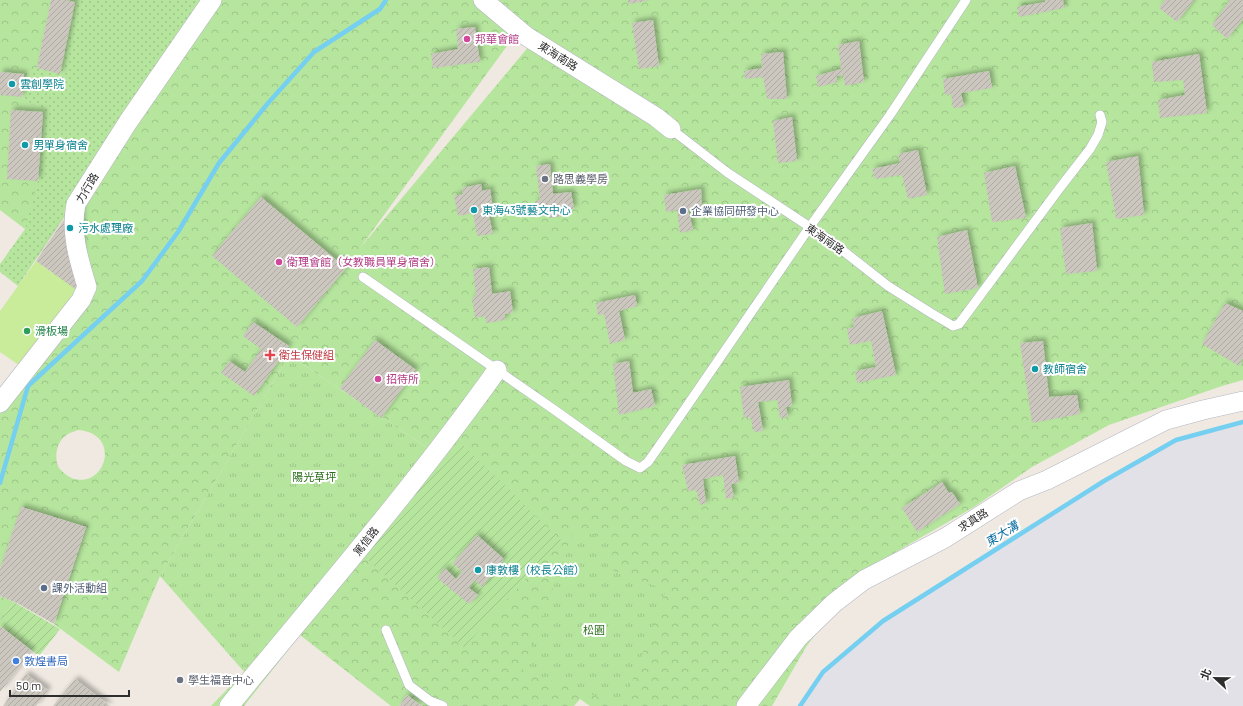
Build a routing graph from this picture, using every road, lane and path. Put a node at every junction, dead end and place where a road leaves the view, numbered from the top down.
1 (212, 0) edge
2 (483, 0) edge
3 (966, 0) edge
4 (1100, 114) dead end
5 (671, 129) joint
6 (809, 228) junction
7 (363, 277) dead end
8 (497, 370) junction
9 (1, 399) edge
10 (1243, 401) edge
11 (386, 630) dead end
12 (229, 706) edge
13 (443, 706) edge
14 (746, 706) edge

1 - 9 street, 力行路
2 - 5 street, 東海南路
3 - 6 lane
4 - 6 lane, 東海南路
5 - 6 lane, 東海南路
6 - 8 lane
7 - 8 lane
8 - 12 street, 篤信路
10 - 14 street, 求真路
11 - 13 lane

